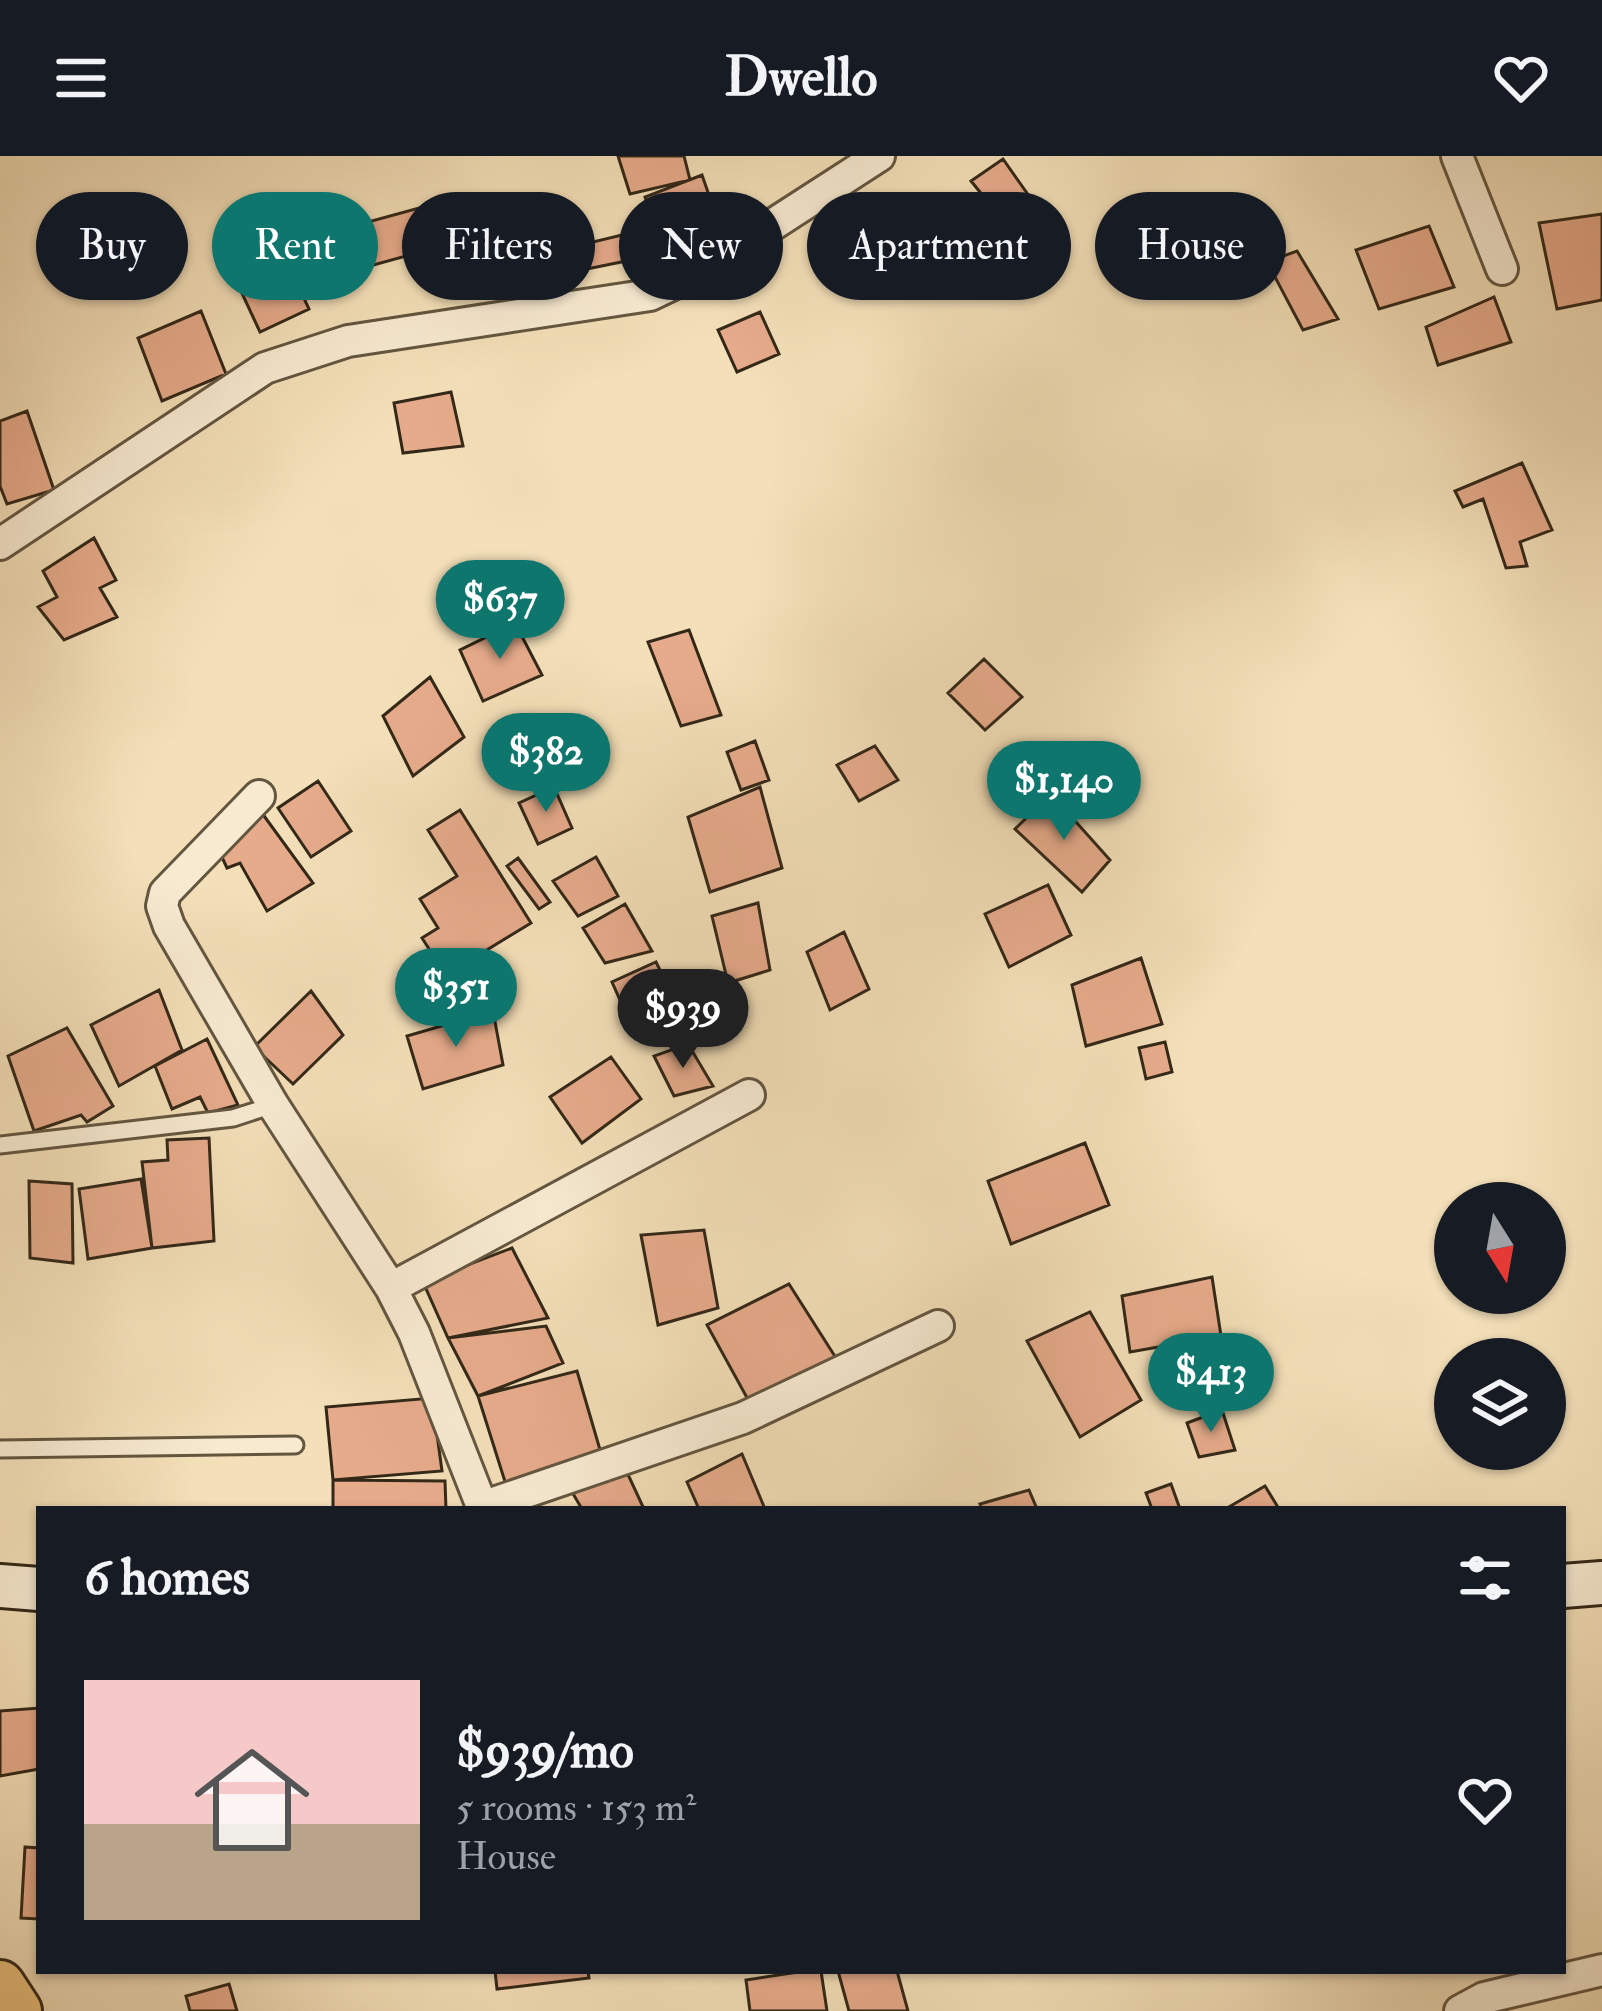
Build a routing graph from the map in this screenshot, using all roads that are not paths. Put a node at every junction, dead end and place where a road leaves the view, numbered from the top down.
1 (879, 156) edge
2 (1457, 156) edge
3 (1502, 269) dead end
4 (0, 544) edge
5 (259, 796) dead end
6 (749, 1095) dead end
7 (273, 1105) junction
8 (0, 1145) edge
9 (391, 1288) junction
10 (938, 1326) dead end
11 (295, 1445) dead end
12 (0, 1449) edge
13 (481, 1506) edge
14 (488, 1506) edge
15 (1602, 1583) edge
16 (0, 1586) edge
17 (1566, 1586) edge
18 (36, 1589) edge
19 (1602, 1970) edge
20 (0, 1984) edge
21 (17, 2011) edge
22 (1460, 2011) edge

1 - 4 street
2 - 3 street
5 - 7 street
6 - 9 street
7 - 8 lane
7 - 9 street
9 - 13 street
10 - 14 street
11 - 12 lane
15 - 17 street
16 - 18 street
19 - 22 street
20 - 21 main road

